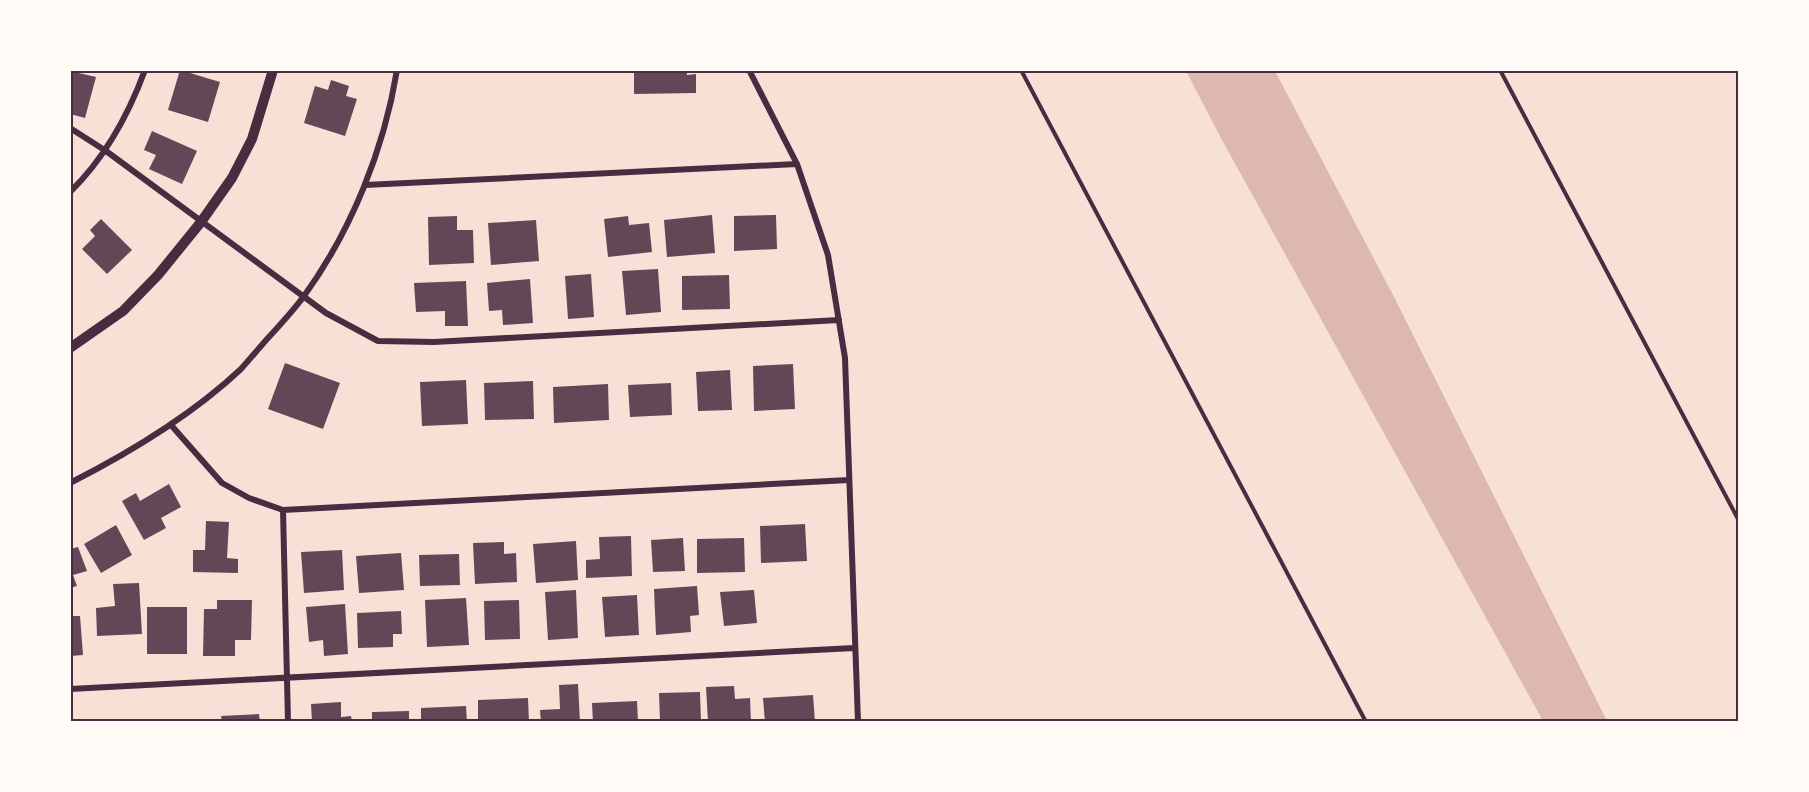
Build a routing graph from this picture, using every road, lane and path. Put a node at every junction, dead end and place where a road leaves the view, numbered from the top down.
1 (146, 70) edge
2 (273, 70) edge
3 (397, 70) edge
4 (748, 70) edge
5 (1021, 70) edge
6 (1500, 70) edge
7 (70, 128) edge
8 (106, 151) junction
9 (797, 164) junction
10 (365, 185) junction
11 (70, 192) edge
12 (201, 222) junction
13 (303, 297) junction
14 (838, 320) junction
15 (70, 348) edge
16 (171, 424) junction
17 (849, 480) junction
18 (70, 483) edge
19 (283, 510) junction
20 (1738, 519) edge
21 (854, 648) junction
22 (287, 678) junction
23 (70, 689) edge
24 (288, 722) edge
25 (858, 722) edge
26 (1366, 722) edge

1 - 8 street
2 - 12 street
3 - 10 street
4 - 9 street
5 - 26 path
6 - 20 path
7 - 8 street
8 - 11 street
8 - 12 street
9 - 10 street
9 - 14 street
10 - 13 street
12 - 13 street
12 - 15 street
13 - 14 street
13 - 16 street
14 - 17 street
16 - 18 street
16 - 19 street
17 - 19 street
17 - 21 street
19 - 22 street
21 - 22 street
21 - 25 street
22 - 23 street
22 - 24 street

